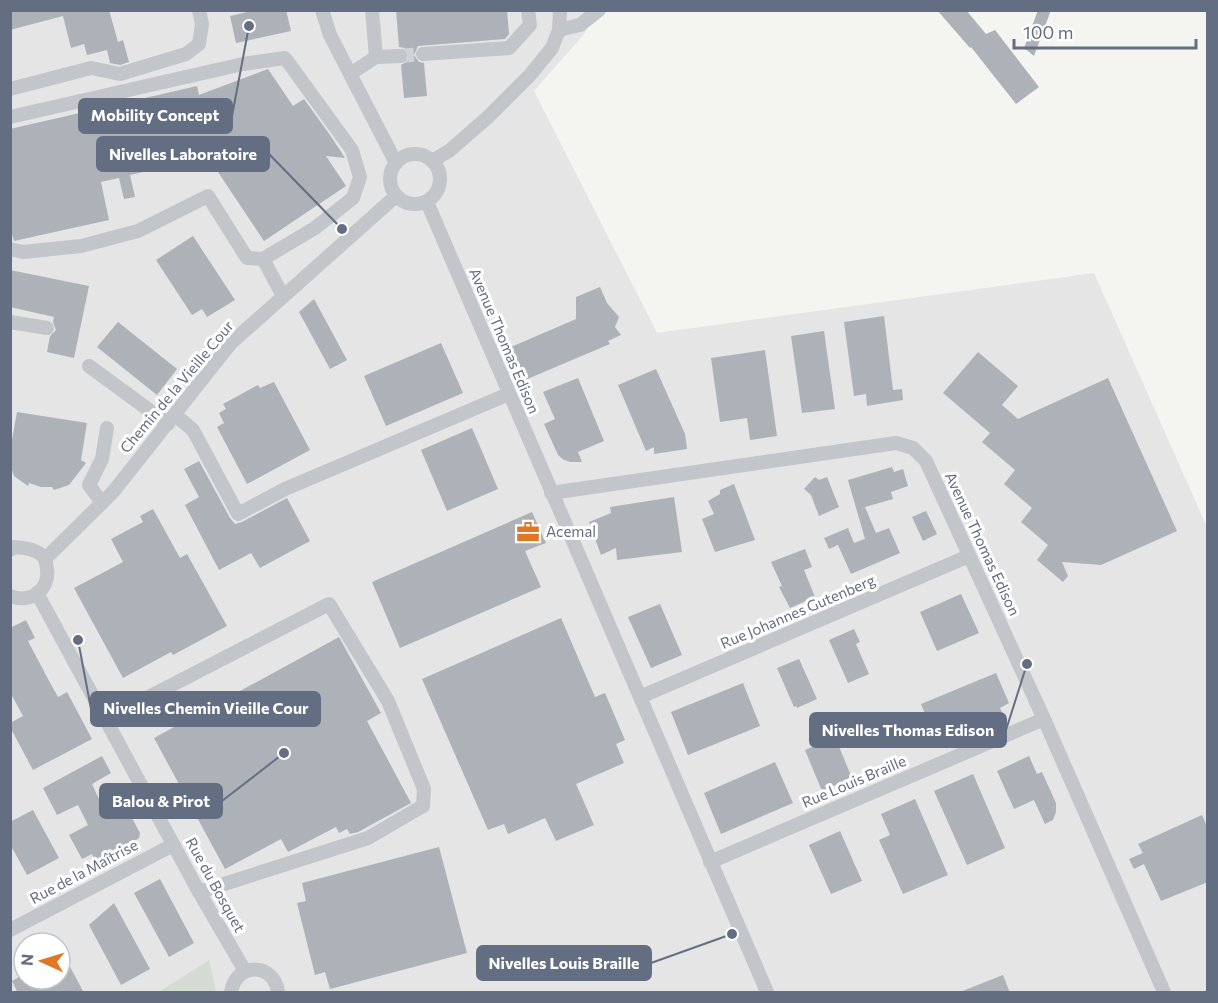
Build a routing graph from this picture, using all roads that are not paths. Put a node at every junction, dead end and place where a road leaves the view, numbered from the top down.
1 (199, 10) edge
2 (322, 10) edge
3 (372, 10) edge
4 (528, 10) edge
5 (560, 10) edge
6 (599, 10) edge
7 (559, 30) junction
8 (423, 54) tunnel mouth
9 (400, 56) tunnel mouth
10 (376, 57) junction
11 (350, 74) junction
12 (10, 89) edge
13 (10, 117) edge
14 (432, 161) junction
15 (396, 163) junction
16 (396, 196) junction
17 (427, 202) junction
18 (10, 249) edge
19 (263, 259) junction
20 (283, 296) junction
21 (10, 322) edge
22 (47, 328) dead end
23 (89, 366) dead end
24 (504, 396) dead end
25 (171, 419) junction
26 (107, 428) dead end
27 (551, 493) junction
28 (102, 503) junction
29 (12, 546) edge
30 (969, 556) junction
31 (45, 559) junction
32 (38, 593) junction
33 (10, 596) edge
34 (640, 698) junction
35 (106, 719) junction
36 (1044, 719) junction
37 (173, 845) junction
38 (710, 862) junction
39 (199, 892) junction
40 (10, 930) edge
41 (245, 971) junction
42 (231, 993) edge
43 (278, 993) edge
44 (766, 993) edge
45 (1164, 993) edge

1 - 12 street
2 - 11 street
3 - 10 street
4 - 8 street
5 - 7 street
6 - 7 street
7 - 14 street
9 - 10 street
10 - 11 street
11 - 15 street
13 - 19 street
14 - 15 street
14 - 17 street
15 - 16 street
16 - 17 street
16 - 20 street, Chemin de la Vieille Cour
17 - 27 street, Avenue Thomas Edison
18 - 19 street
19 - 20 street
20 - 25 street, Chemin de la Vieille Cour
21 - 22 street
23 - 25 street
24 - 25 street
25 - 28 street, Chemin de la Vieille Cour
26 - 28 street
27 - 30 street, Avenue Thomas Edison
27 - 34 street, Avenue Thomas Edison
28 - 31 street, Chemin de la Vieille Cour
29 - 31 street
30 - 34 street, Rue Johannes Gutenberg
30 - 36 street, Avenue Thomas Edison
31 - 32 street
32 - 33 street
32 - 35 street, Rue du Bosquet
34 - 38 street, Avenue Thomas Edison
35 - 37 street, Rue du Bosquet
35 - 39 street
36 - 38 street, Rue Louis Braille
36 - 45 street, Avenue Thomas Edison
37 - 39 street, Rue du Bosquet
37 - 40 street, Rue de la Maîtrise
38 - 44 street, Avenue Thomas Edison
39 - 41 street, Rue du Bosquet
41 - 42 street
41 - 43 street

